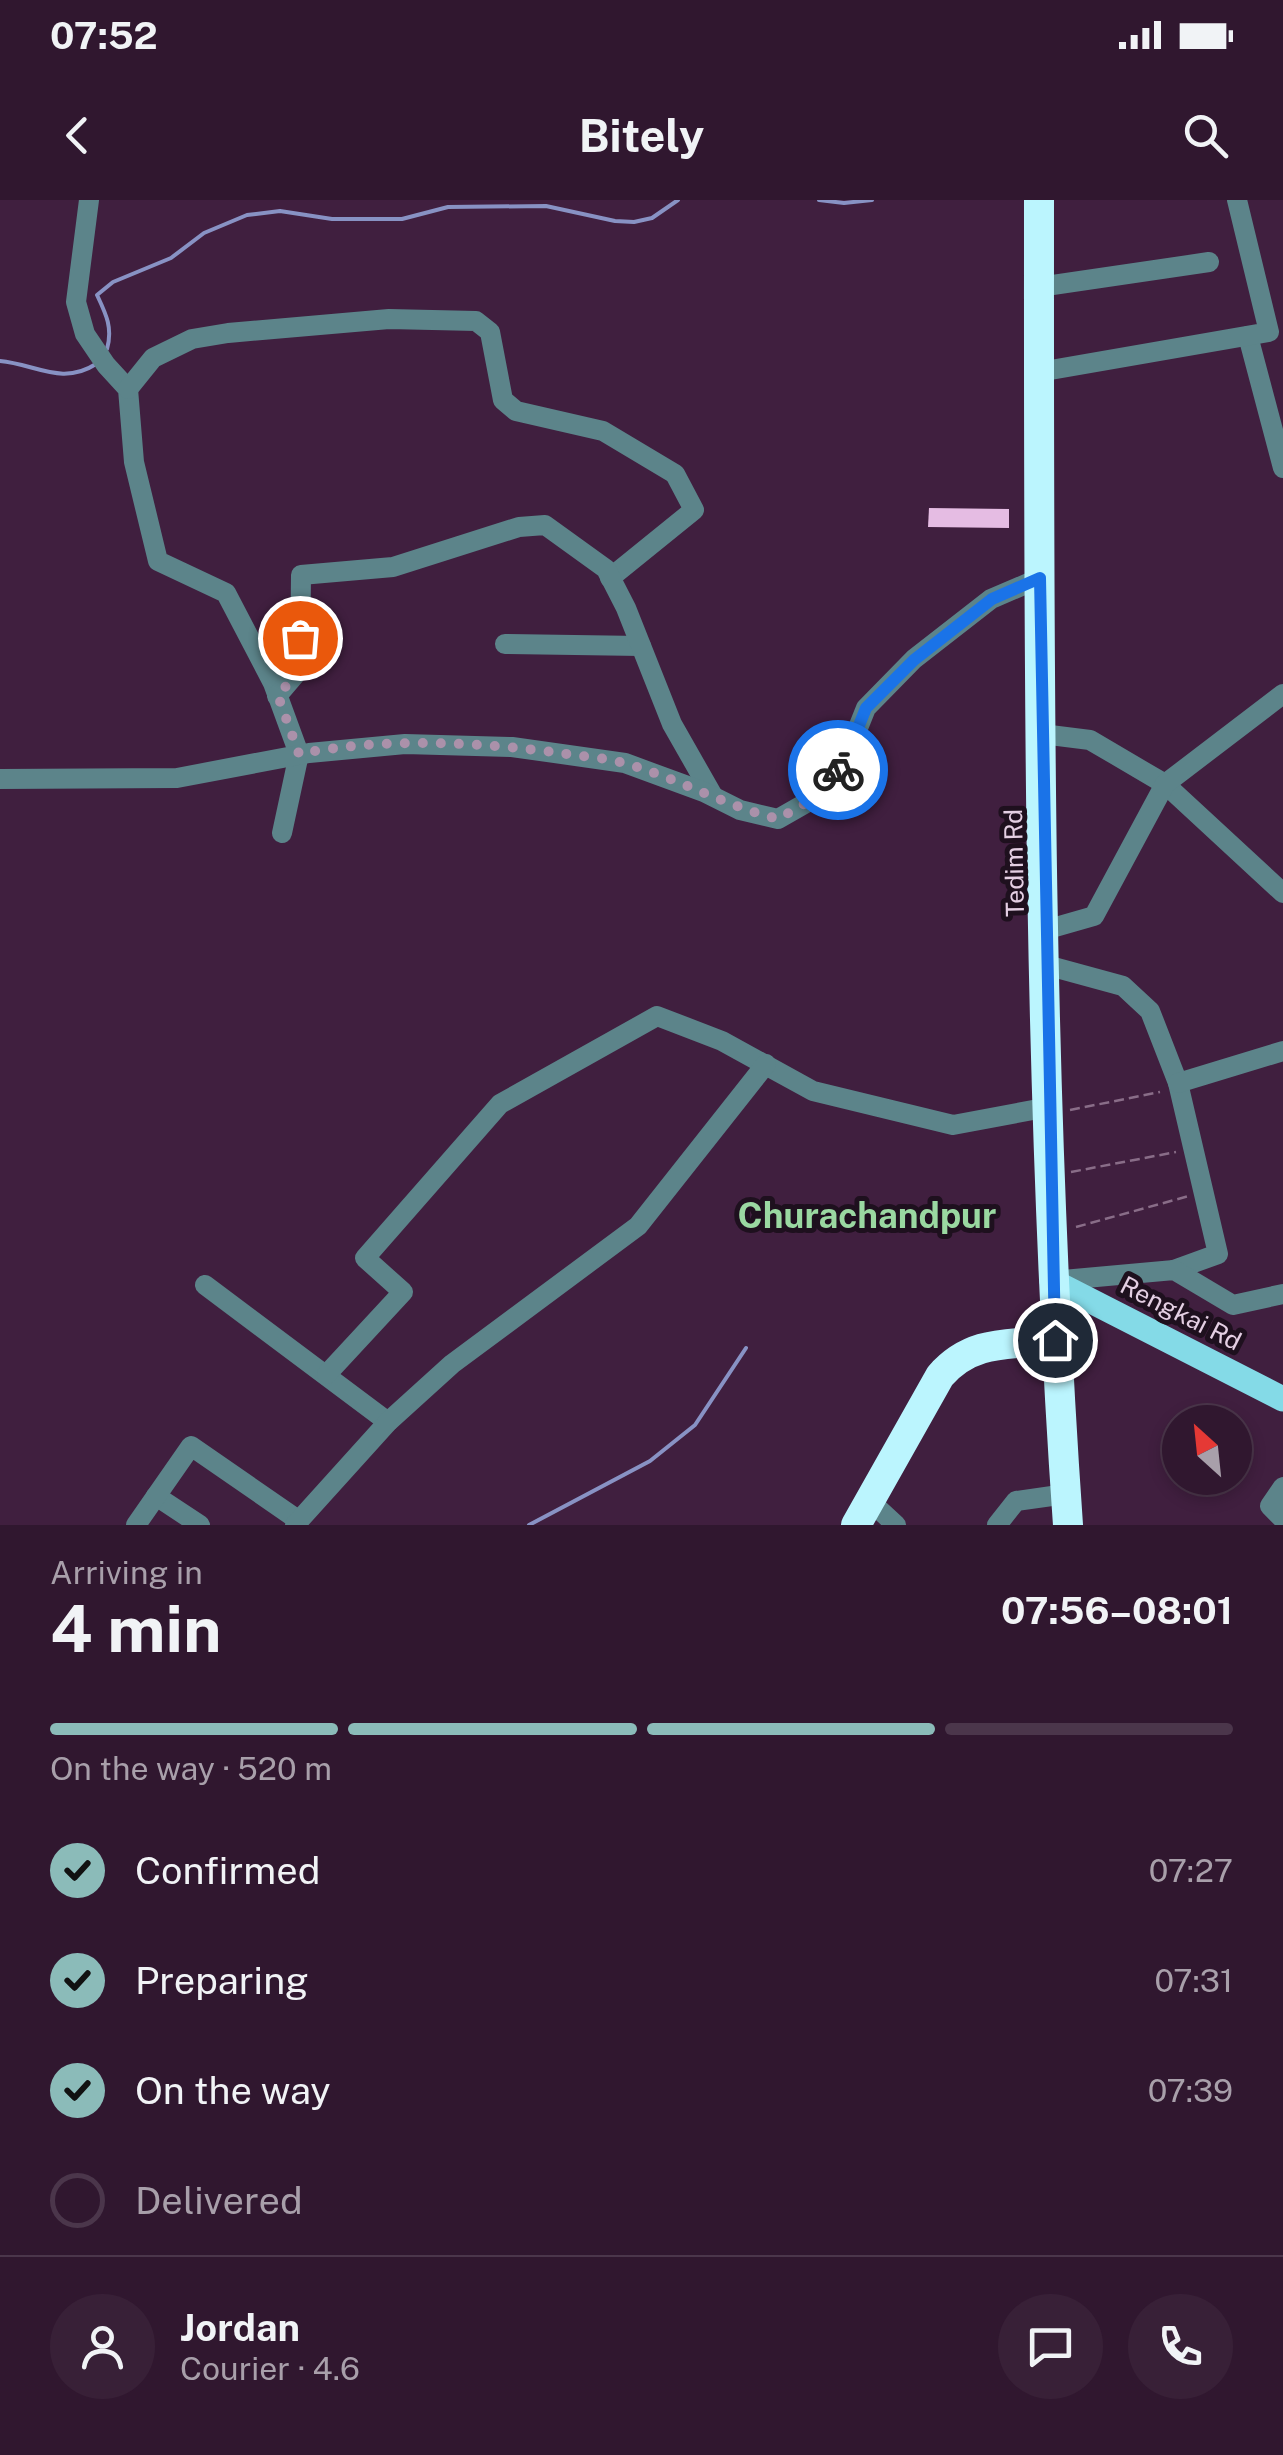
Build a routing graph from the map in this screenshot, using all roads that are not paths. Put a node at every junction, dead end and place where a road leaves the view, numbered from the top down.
1 (89, 200) edge
2 (1039, 200) edge
3 (1237, 200) edge
4 (1209, 262) dead end
5 (1039, 287) junction
6 (1248, 336) junction
7 (1039, 372) junction
8 (121, 382) junction
9 (1283, 468) edge
10 (610, 578) junction
11 (1040, 578) junction
12 (505, 644) dead end
13 (641, 646) junction
14 (1283, 694) edge
15 (278, 696) junction
16 (1042, 734) junction
17 (299, 754) junction
18 (0, 778) edge
19 (1165, 784) junction
20 (713, 796) junction
21 (282, 834) dead end
22 (1283, 894) edge
23 (1046, 930) junction
24 (1046, 965) junction
25 (1283, 1050) edge
26 (766, 1064) junction
27 (1178, 1086) junction
28 (1049, 1111) junction
29 (1174, 1270) junction
30 (1052, 1281) junction
31 (205, 1285) dead end
32 (1283, 1294) edge
33 (1055, 1340) junction
34 (327, 1374) junction
35 (1283, 1399) edge
36 (388, 1422) junction
37 (1283, 1487) edge
38 (1066, 1494) junction
39 (156, 1496) junction
40 (863, 1513) edge
41 (1283, 1519) edge
42 (296, 1523) edge
43 (136, 1525) edge
44 (200, 1525) edge
45 (896, 1525) edge
46 (997, 1525) edge
47 (1068, 1525) edge

1 - 8 street
2 - 5 highway, Tedim Rd
3 - 6 street
4 - 5 street
5 - 7 highway, Tedim Rd
6 - 7 street
6 - 9 street
7 - 11 highway, Tedim Rd
8 - 10 street
8 - 15 street
10 - 13 street
10 - 15 street
11 - 16 highway, Tedim Rd
11 - 20 street
12 - 13 street
13 - 20 street
14 - 19 street
15 - 17 street
16 - 19 street
16 - 23 highway, Tedim Rd
17 - 18 street
17 - 20 street
17 - 21 street
19 - 22 street
19 - 23 street
23 - 24 highway, Tedim Rd
24 - 27 street
24 - 28 highway, Tedim Rd
25 - 27 street
26 - 28 street
26 - 34 street
26 - 36 street
27 - 29 street
28 - 30 highway, Tedim Rd
29 - 30 street
29 - 32 street
30 - 33 highway, Tedim Rd
30 - 35 main road, Rengkai Rd
31 - 34 street
33 - 38 highway, Tedim Rd
33 - 40 highway
34 - 36 street
36 - 42 street
37 - 41 street
38 - 46 street
38 - 47 highway, Tedim Rd
39 - 42 street
39 - 43 street
39 - 44 street
40 - 45 street

